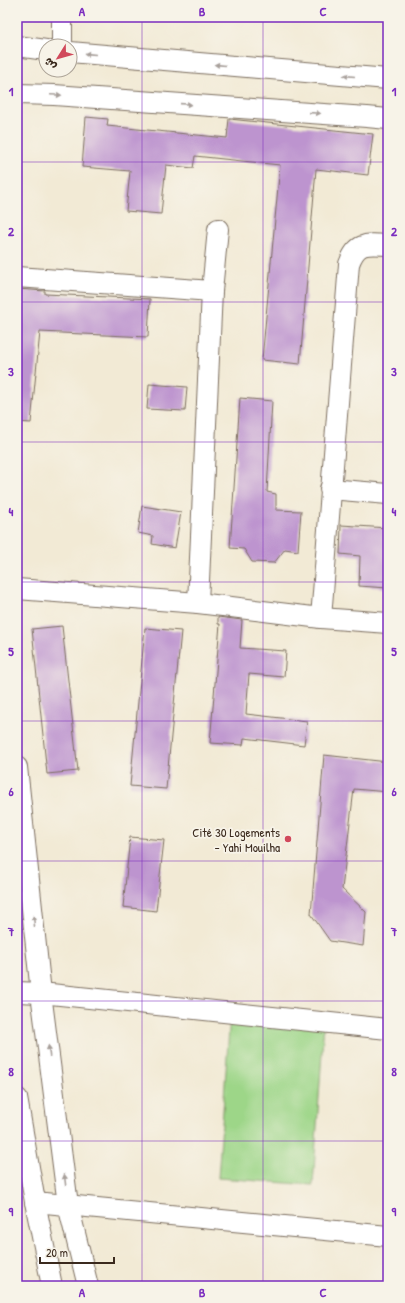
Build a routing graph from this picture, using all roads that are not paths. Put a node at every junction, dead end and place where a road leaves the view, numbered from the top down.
1 (62, 17) edge
2 (62, 38) edge
3 (17, 46) edge
4 (38, 49) edge
5 (78, 53) edge
6 (388, 79) edge
7 (17, 94) edge
8 (388, 119) edge
9 (218, 228) dead end
10 (388, 245) edge
11 (17, 277) edge
12 (212, 291) junction
13 (330, 489) junction
14 (388, 494) edge
15 (17, 589) edge
16 (198, 603) junction
17 (321, 618) junction
18 (388, 623) edge
19 (17, 767) edge
20 (17, 992) edge
21 (42, 993) junction
22 (388, 1029) edge
23 (17, 1098) edge
24 (35, 1202) junction
25 (68, 1205) junction
26 (388, 1236) edge
27 (52, 1286) edge
28 (88, 1286) edge

1 - 2 street
3 - 4 street
6 -> 5 street
7 -> 8 street
9 - 12 street
10 - 13 street
11 - 12 street
12 - 16 street
13 - 14 street
13 - 17 street
15 - 16 street
16 - 17 street
17 - 18 street
21 -> 19 street
20 - 21 street
21 - 22 street
25 -> 21 street
23 - 24 street
24 - 25 street
24 - 27 street
25 - 26 street
25 - 28 street

